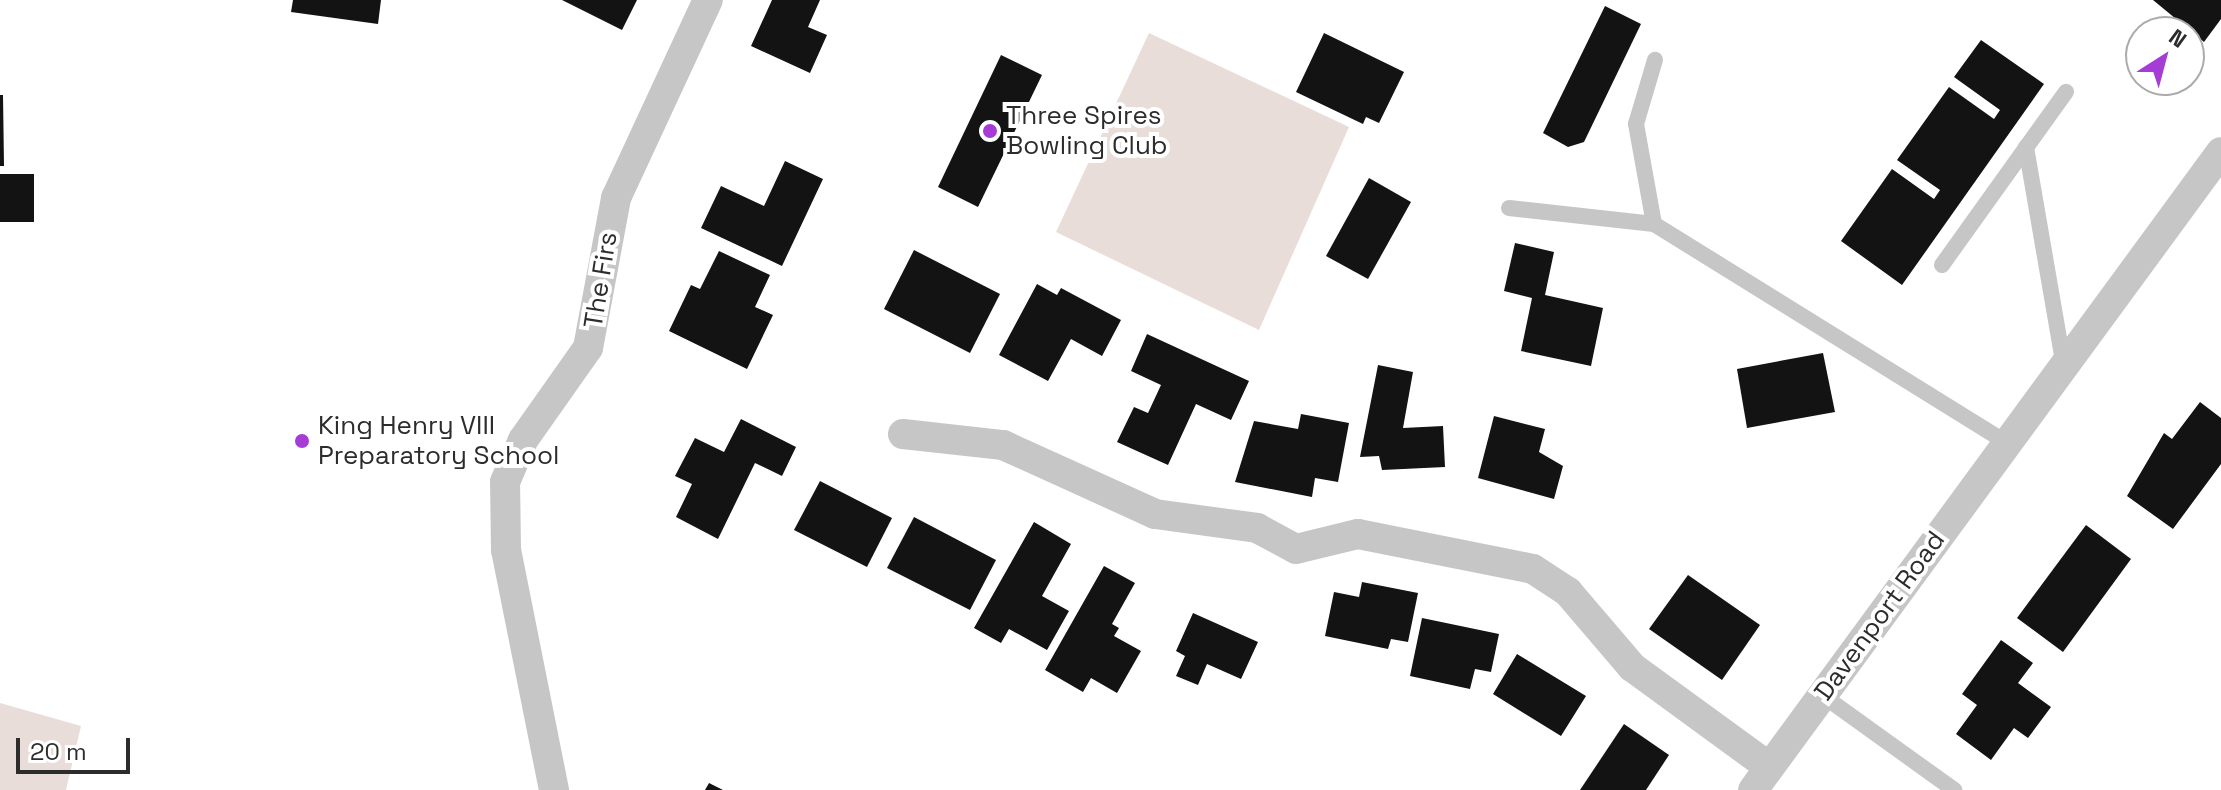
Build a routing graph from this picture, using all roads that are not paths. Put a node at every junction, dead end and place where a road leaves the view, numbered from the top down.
1 (708, 0) edge
2 (1655, 60) dead end
3 (2066, 92) dead end
4 (2026, 147) junction
5 (2221, 152) edge
6 (1509, 208) dead end
7 (1654, 224) junction
8 (1942, 265) dead end
9 (2064, 366) junction
10 (903, 434) dead end
11 (2007, 443) junction
12 (1822, 695) junction
13 (1761, 778) edge
14 (554, 790) edge
15 (1954, 790) edge

1 - 14 street, The Firs
2 - 7 lane
3 - 4 lane
4 - 8 lane
4 - 9 lane
5 - 9 street, Davenport Road
6 - 7 lane
7 - 11 lane
9 - 11 street, Davenport Road
10 - 13 street
11 - 12 street, Davenport Road
12 - 13 street, Davenport Road
12 - 15 lane

